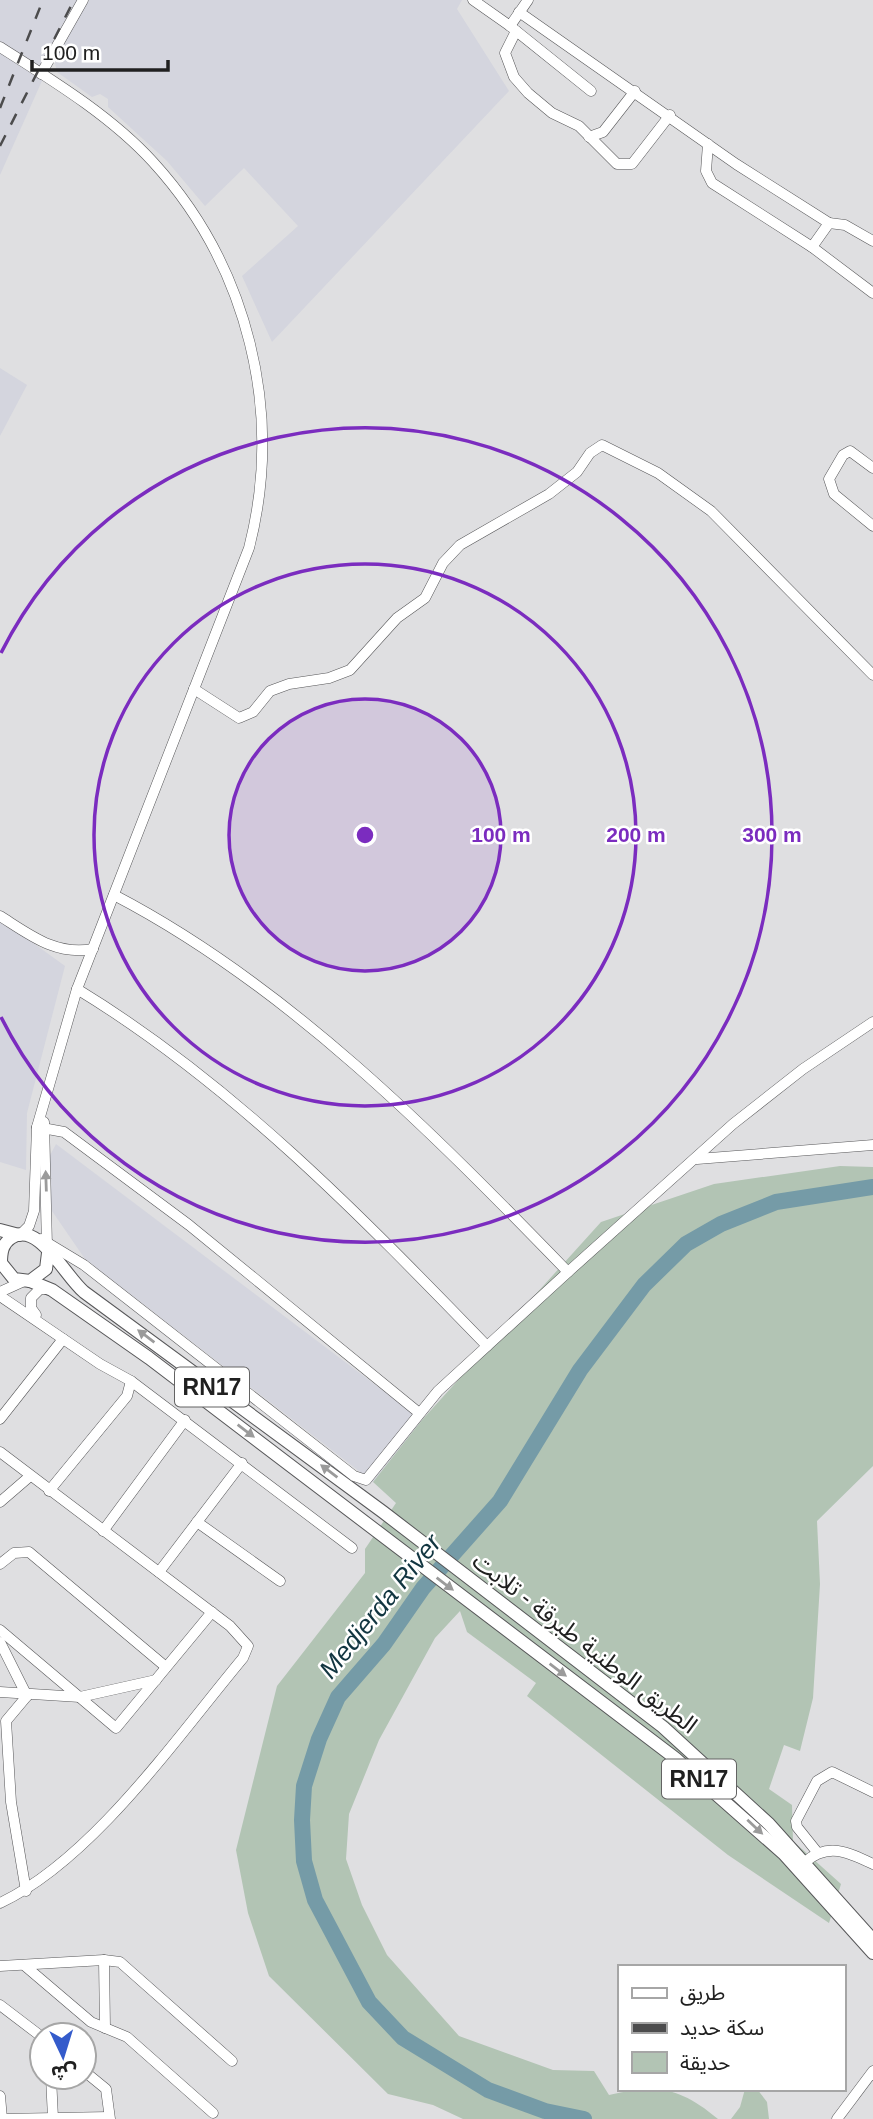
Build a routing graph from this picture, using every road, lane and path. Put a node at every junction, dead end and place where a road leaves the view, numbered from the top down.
1 (83, 0) edge
2 (473, 0) edge
3 (528, 0) edge
4 (519, 12) junction
5 (513, 28) junction
6 (0, 47) edge
7 (41, 74) junction
8 (591, 91) dead end
9 (635, 91) junction
10 (670, 115) junction
11 (589, 137) junction
12 (708, 144) junction
13 (828, 223) junction
14 (873, 241) edge
15 (811, 247) junction
16 (873, 293) edge
17 (873, 468) edge
18 (873, 526) edge
19 (873, 675) edge
20 (194, 689) junction
21 (114, 895) junction
22 (0, 916) edge
23 (93, 949) junction
24 (77, 989) junction
25 (873, 1022) edge
26 (41, 1127) junction
27 (873, 1145) edge
28 (697, 1159) junction
29 (0, 1230) edge
30 (20, 1234) junction
31 (45, 1246) junction
32 (84, 1265) junction
33 (60, 1267) junction
34 (1, 1268) edge
35 (568, 1272) junction
36 (31, 1279) junction
37 (52, 1290) junction
38 (0, 1294) edge
39 (41, 1321) junction
40 (64, 1339) junction
41 (487, 1346) junction
42 (131, 1381) junction
43 (418, 1412) junction
44 (0, 1419) edge
45 (186, 1420) junction
46 (0, 1452) edge
47 (242, 1463) junction
48 (29, 1477) junction
49 (49, 1491) junction
50 (0, 1502) edge
51 (197, 1522) junction
52 (103, 1531) junction
53 (352, 1548) dead end
54 (0, 1564) edge
55 (159, 1572) junction
56 (280, 1581) dead end
57 (212, 1612) junction
58 (0, 1630) edge
59 (0, 1642) edge
60 (166, 1667) junction
61 (156, 1680) junction
62 (0, 1692) edge
63 (27, 1696) junction
64 (80, 1697) junction
65 (3, 1721) edge
66 (873, 1792) edge
67 (11, 1802) junction
68 (0, 1803) edge
69 (817, 1852) junction
70 (805, 1862) junction
71 (873, 1864) edge
72 (26, 1891) junction
73 (0, 1903) edge
74 (873, 1940) edge
75 (873, 1953) edge
76 (104, 1960) junction
77 (24, 1965) junction
78 (0, 1966) edge
79 (0, 2005) edge
80 (28, 2026) edge
81 (105, 2028) junction
82 (232, 2061) dead end
83 (873, 2071) edge
84 (98, 2083) edge
85 (52, 2091) edge
86 (0, 2095) edge
87 (214, 2113) dead end
88 (53, 2118) edge
89 (110, 2118) edge
90 (2, 2119) edge
91 (837, 2119) edge

1 - 7 street
2 - 5 street
3 - 4 street
4 - 5 street
4 - 9 street
5 - 8 street
5 - 11 street
6 - 7 street
7 - 20 street
9 - 10 street
9 - 11 street
10 - 11 street
10 - 12 street
12 - 13 street
12 - 15 street
13 - 14 street
13 - 15 street
15 - 16 street
17 - 18 street
19 - 20 street
20 - 21 street
21 - 23 street
21 - 35 street
22 - 23 street
23 - 24 street
24 - 26 street
24 - 41 street
25 - 28 street
26 - 30 street
31 -> 26 street
26 - 43 street
27 - 28 street
28 - 35 street
29 - 30 main road
30 - 31 main road
30 - 34 main road, RN17
31 - 32 street
31 - 33 main road, الطريق الوطنية طبرقة - تلابت / RN17
31 - 36 main road
32 - 33 street
32 - 43 street
33 - 36 street
70 -> 33 main road, الطريق الوطنية طبرقة - تلابت / RN17
34 - 36 main road, RN17
35 - 41 street
36 - 37 main road, الطريق الوطنية طبرقة - تلابت / RN17
36 - 38 street
37 - 39 street
37 -> 75 main road, الطريق الوطنية طبرقة - تلابت / RN17
38 - 39 street
39 - 40 street
40 - 42 street
40 - 44 street
41 - 43 street
42 - 45 street
42 - 49 street
45 - 47 street
45 - 52 street
46 - 48 street
47 - 51 street
47 - 53 street
48 - 49 street
48 - 50 street
49 - 52 street
51 - 55 street
51 - 56 street
52 - 55 street
54 - 60 street
55 - 57 street
57 - 60 street
57 - 72 street
58 - 64 street
59 - 63 street
60 - 61 street
61 - 64 street
61 - 64 street
62 - 63 street
63 - 64 street
63 - 65 street
65 - 67 street
66 - 69 street
67 - 68 street
67 - 72 street
69 - 70 street
69 - 71 street
70 - 74 main road, الطريق الوطنية طبرقة - تلابت / RN17
72 - 73 street
76 - 77 street
76 - 81 street
76 - 82 street
77 - 78 street
77 - 81 street
79 - 80 street
81 - 87 street
83 - 91 street
84 - 89 street
85 - 88 street
86 - 90 street
88 - 89 street
88 - 90 street

